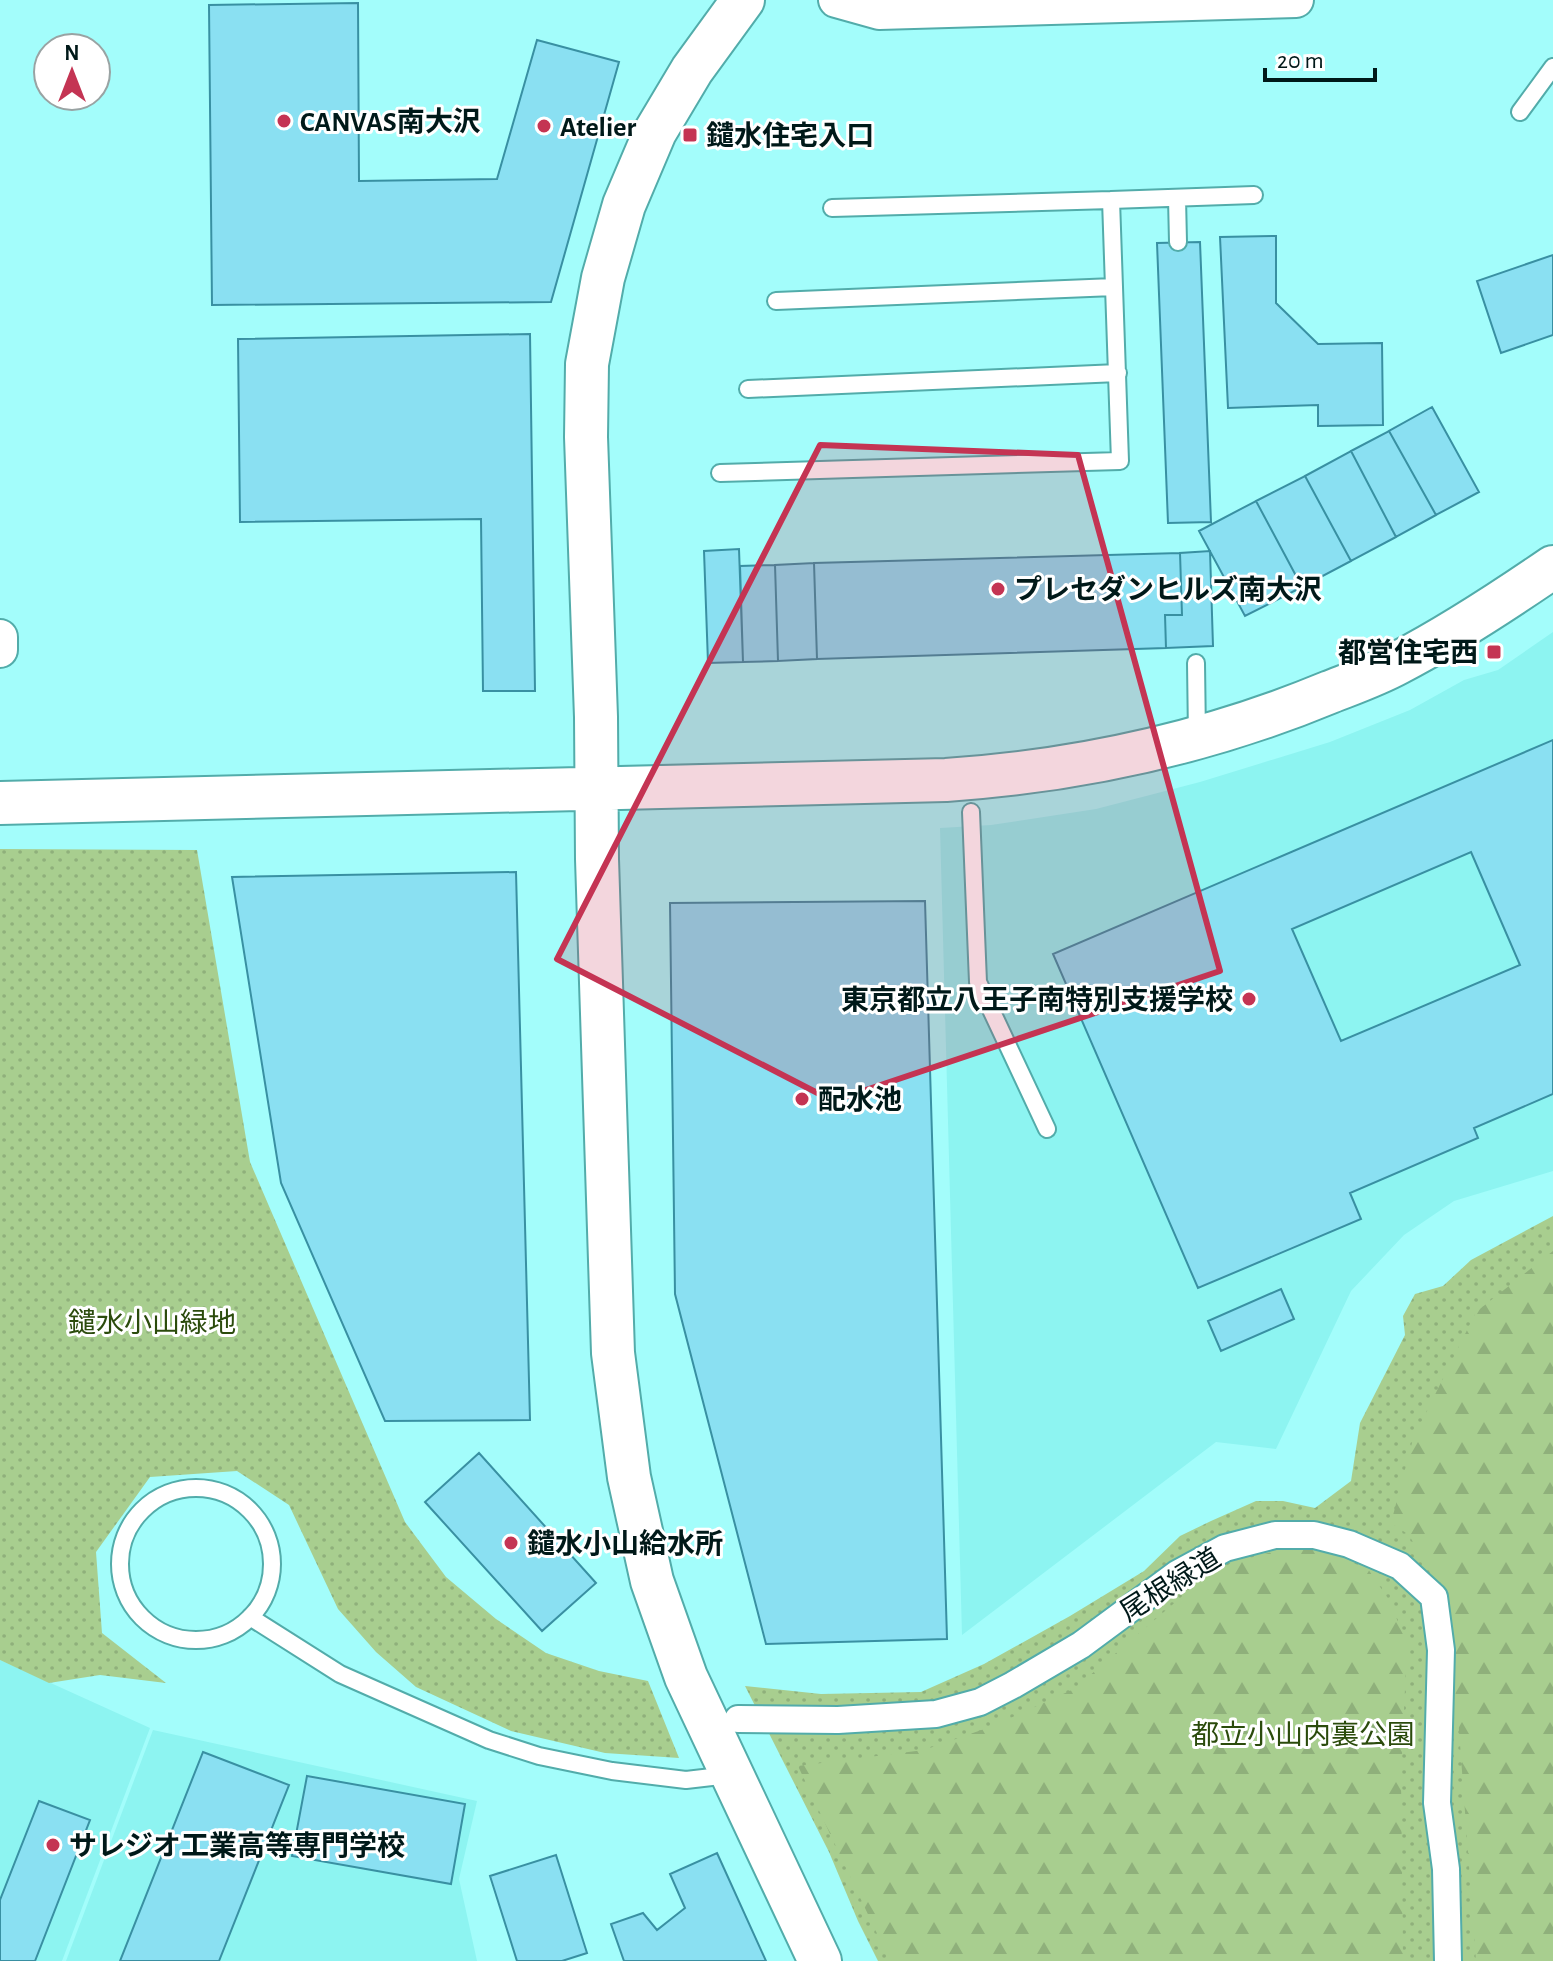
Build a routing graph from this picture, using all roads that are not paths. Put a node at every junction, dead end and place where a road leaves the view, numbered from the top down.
1 (743, 0) edge
2 (836, 0) edge
3 (1296, 0) edge
4 (940, 5) edge
5 (1553, 67) edge
6 (1520, 112) dead end
7 (1254, 195) dead end
8 (1177, 198) junction
9 (1111, 200) junction
10 (832, 208) dead end
11 (1178, 242) dead end
12 (1114, 287) junction
13 (776, 301) dead end
14 (1118, 373) junction
15 (748, 389) dead end
16 (720, 473) dead end
17 (1553, 567) edge
18 (0, 637) edge
19 (0, 650) edge
20 (1196, 663) dead end
21 (1197, 739) junction
22 (596, 787) junction
23 (0, 803) edge
24 (971, 812) dead end
25 (1047, 1129) dead end
26 (250, 1617) junction
27 (738, 1719) dead end
28 (730, 1775) junction
29 (820, 1961) edge
30 (1448, 1961) edge

1 - 22 street
2 - 4 street
3 - 4 street
5 - 6 lane
7 - 8 lane
8 - 9 lane
8 - 11 lane
9 - 10 lane
9 - 12 lane
12 - 13 lane
12 - 14 lane
14 - 15 lane
14 - 16 lane
17 - 21 street
18 - 19 street
20 - 21 lane
21 - 22 street
22 - 23 street
22 - 28 street
24 - 25 lane
26 - 26 lane
26 - 28 lane
27 - 30 street, 尾根緑道
28 - 29 street

